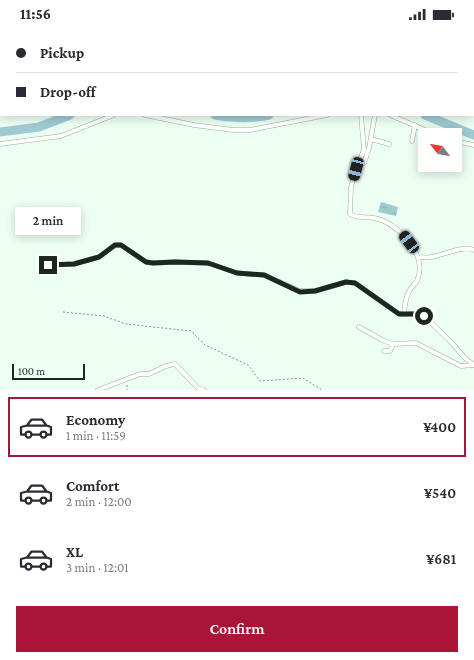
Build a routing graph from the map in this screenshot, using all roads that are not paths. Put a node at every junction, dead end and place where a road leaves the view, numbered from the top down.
1 (111, 116) edge
2 (151, 116) edge
3 (322, 116) edge
4 (361, 116) edge
5 (375, 116) edge
6 (392, 116) edge
7 (415, 125) junction
8 (422, 128) edge
9 (371, 139) junction
10 (412, 141) dead end
11 (462, 142) edge
12 (0, 144) edge
13 (389, 144) dead end
14 (474, 145) edge
15 (364, 163) dead end
16 (474, 250) edge
17 (418, 257) junction
18 (48, 265) dead end
19 (404, 314) junction
20 (359, 327) dead end
21 (393, 344) junction
22 (384, 351) dead end
23 (473, 365) edge
24 (98, 390) edge
25 (204, 390) edge

1 - 12 street
2 - 3 street
4 - 17 street
5 - 9 street
6 - 7 street
7 - 8 street
7 - 10 street
9 - 13 street
9 - 15 street
11 - 14 street
16 - 17 street
17 - 19 street
18 - 19 street
19 - 23 street
20 - 21 street
21 - 22 street
21 - 23 street
24 - 25 street

